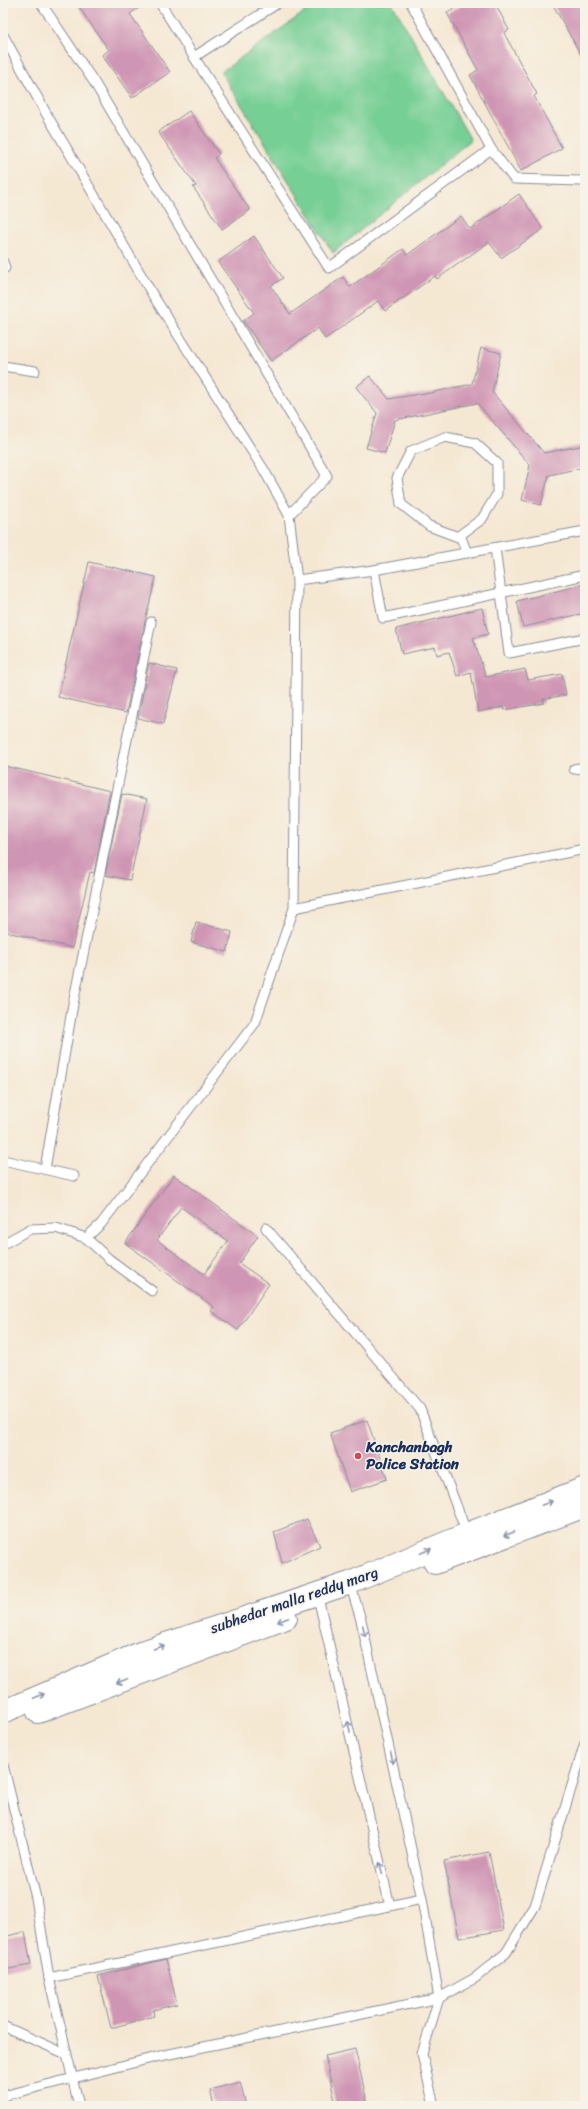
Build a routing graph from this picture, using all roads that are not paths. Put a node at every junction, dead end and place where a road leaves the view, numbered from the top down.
1 (41, 3) edge
2 (160, 3) edge
3 (278, 3) edge
4 (411, 3) edge
5 (3, 34) edge
6 (194, 57) junction
7 (491, 149) junction
8 (585, 179) edge
9 (3, 366) edge
10 (35, 372) dead end
11 (289, 515) junction
12 (585, 531) edge
13 (461, 538) junction
14 (495, 548) junction
15 (467, 553) junction
16 (374, 570) junction
17 (585, 575) edge
18 (297, 580) junction
19 (501, 592) junction
20 (151, 622) dead end
21 (585, 638) edge
22 (585, 767) edge
23 (574, 769) dead end
24 (585, 849) edge
25 (294, 908) junction
26 (3, 1160) edge
27 (45, 1169) junction
28 (74, 1176) dead end
29 (266, 1228) dead end
30 (86, 1238) junction
31 (3, 1244) edge
32 (152, 1291) dead end
33 (585, 1488) edge
34 (585, 1506) edge
35 (467, 1534) junction
36 (352, 1588) junction
37 (319, 1599) junction
38 (3, 1712) edge
39 (3, 1726) edge
40 (585, 1743) edge
41 (3, 1765) edge
42 (422, 1898) junction
43 (390, 1906) junction
44 (49, 1978) junction
45 (439, 1998) junction
46 (3, 2026) edge
47 (66, 2054) junction
48 (72, 2078) junction
49 (3, 2096) edge
50 (79, 2106) edge
51 (434, 2106) edge

1 - 11 lane
2 - 6 lane
3 - 6 lane
4 - 7 lane
5 - 11 lane
6 - 7 lane
7 - 8 lane
9 - 10 lane
11 - 18 lane
12 - 14 lane
13 - 13 lane
13 - 15 lane
14 - 15 lane
14 - 19 lane
15 - 16 lane
16 - 18 lane
16 - 19 lane
17 - 19 lane
18 - 25 lane
19 - 21 lane
20 - 27 lane
22 - 23 lane
24 - 25 lane
25 - 30 lane
26 - 27 lane
27 - 28 lane
29 - 35 lane
30 - 31 lane
30 - 32 lane
35 -> 33 main road, subhedar malla reddy marg
34 -> 36 main road, subhedar malla reddy marg
36 -> 35 main road, subhedar malla reddy marg
36 - 37 main road, subhedar malla reddy marg
36 -> 42 lane
38 -> 37 main road, subhedar malla reddy marg
37 -> 39 main road, subhedar malla reddy marg
43 -> 37 lane
40 - 45 lane
41 - 44 lane
42 - 43 lane
42 - 45 lane
43 - 44 lane
44 - 47 lane
45 - 48 lane
45 - 51 lane
46 - 47 lane
47 - 48 lane
48 - 49 lane
48 - 50 lane

